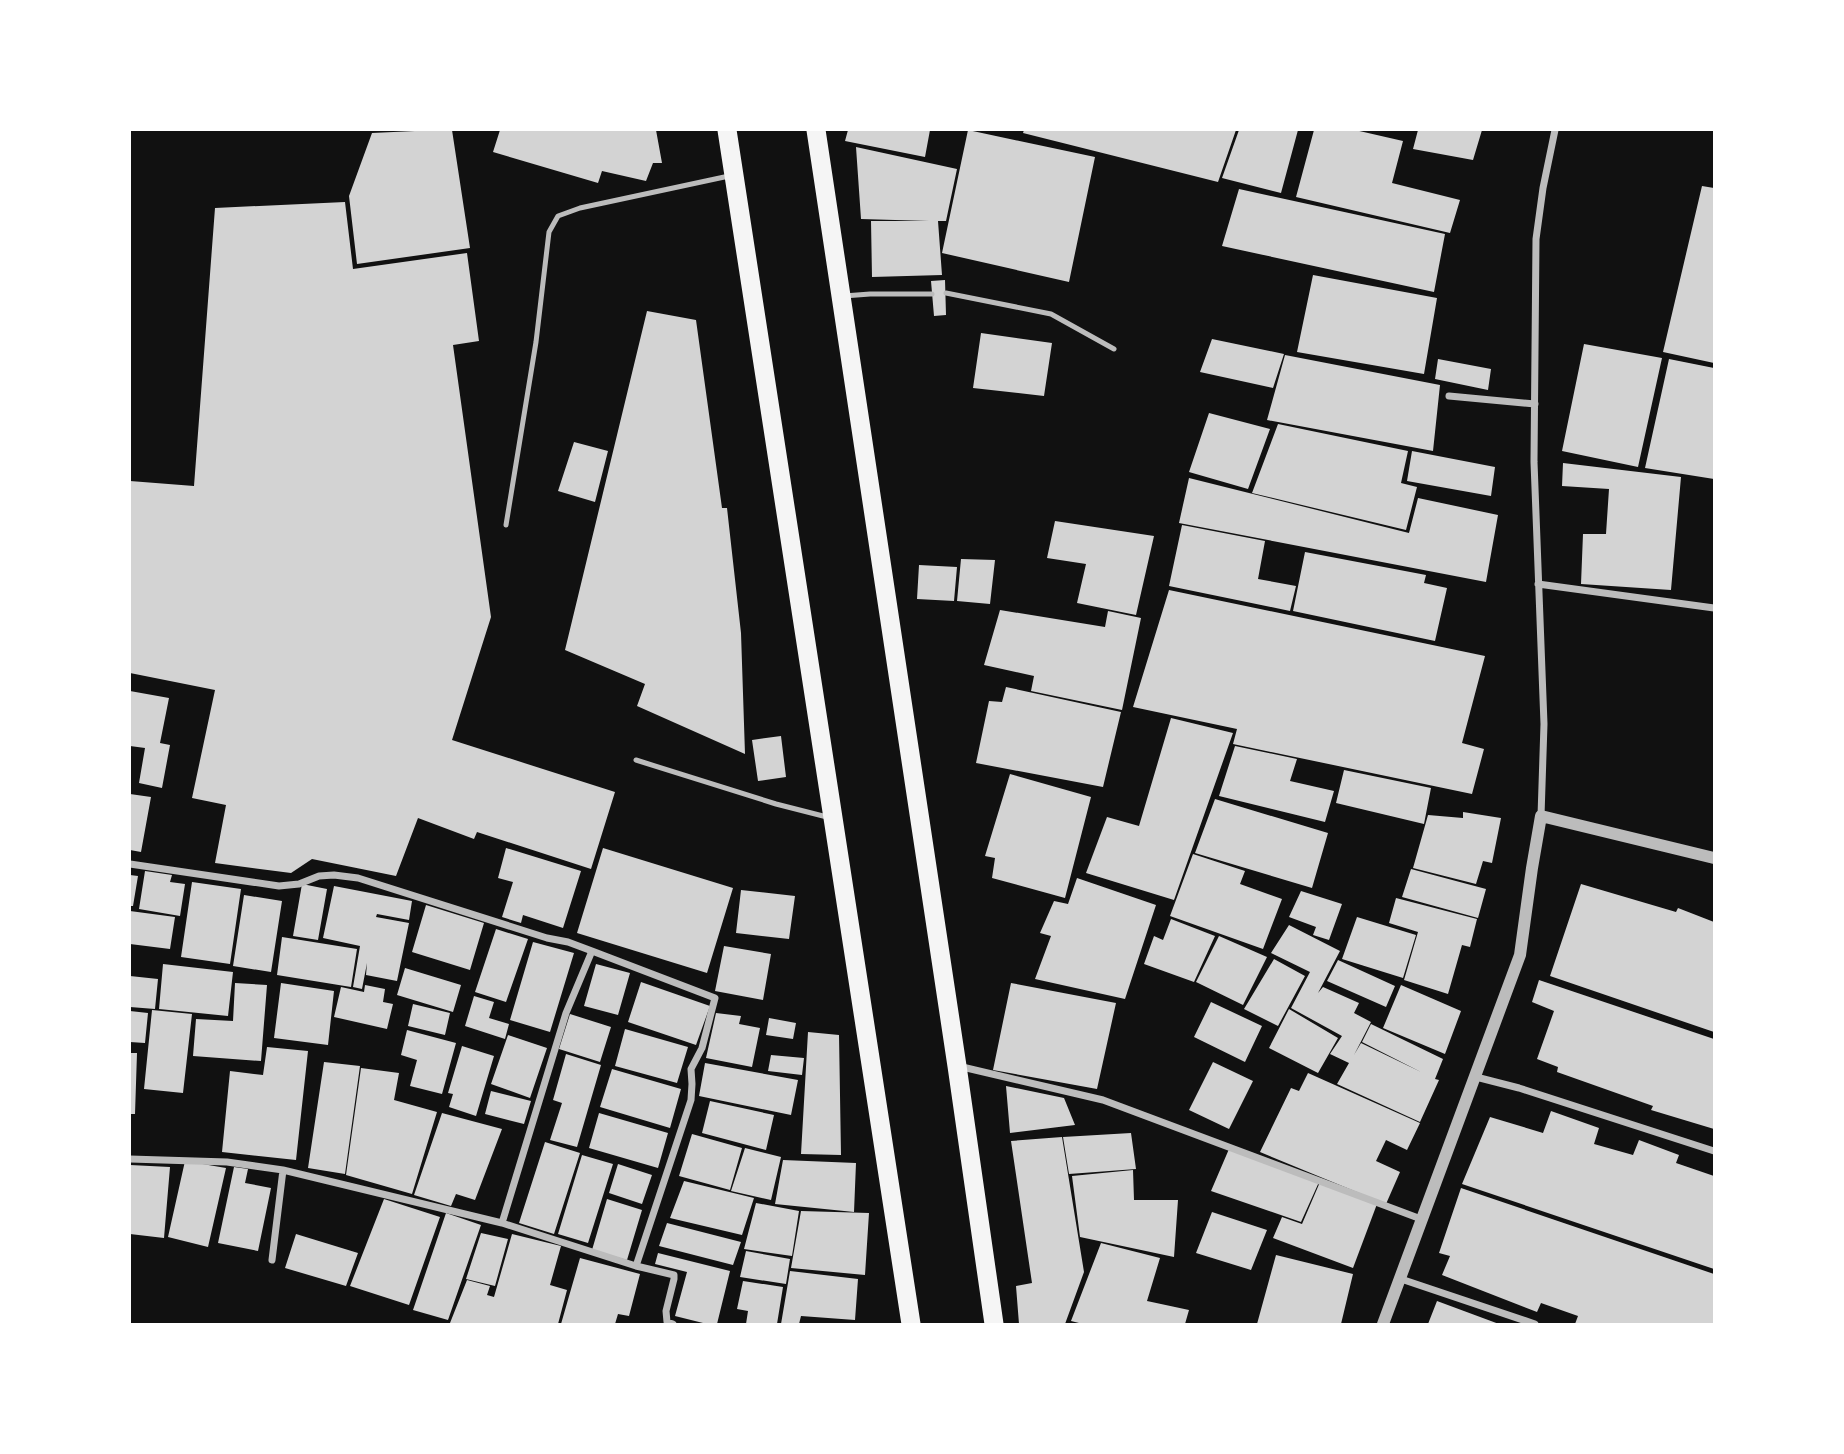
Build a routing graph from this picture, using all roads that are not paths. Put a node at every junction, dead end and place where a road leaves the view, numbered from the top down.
1 (727, 130) edge
2 (816, 130) edge
3 (1555, 130) edge
4 (734, 174) junction
5 (946, 293) dead end
6 (932, 294) dead end
7 (841, 297) junction
8 (1114, 349) dead end
9 (1449, 396) dead end
10 (1535, 404) junction
11 (506, 525) dead end
12 (1538, 584) junction
13 (1714, 608) edge
14 (636, 760) dead end
15 (1541, 816) junction
16 (834, 818) junction
17 (1714, 858) edge
18 (130, 864) edge
19 (592, 951) junction
20 (957, 1066) junction
21 (1476, 1077) junction
22 (1714, 1151) edge
23 (130, 1159) edge
24 (283, 1170) junction
25 (1421, 1219) junction
26 (502, 1223) junction
27 (272, 1260) dead end
28 (636, 1266) junction
29 (1401, 1279) junction
30 (673, 1325) edge
31 (911, 1325) edge
32 (994, 1325) edge
33 (1383, 1325) edge
34 (1535, 1325) edge

1 - 4 highway
2 - 7 highway
3 - 10 street
4 - 11 lane
4 - 16 highway
5 - 8 lane
6 - 7 lane
7 - 20 highway
9 - 10 street
10 - 12 street
12 - 13 street
12 - 15 street
14 - 16 lane
15 - 17 street
15 - 21 street
16 - 31 highway
18 - 19 street
19 - 26 street
19 - 28 street
20 - 25 street
20 - 32 highway
21 - 22 street
21 - 25 street
23 - 24 street
24 - 26 street
24 - 27 street
25 - 29 street
26 - 28 street
28 - 30 street
29 - 33 street
29 - 34 street

